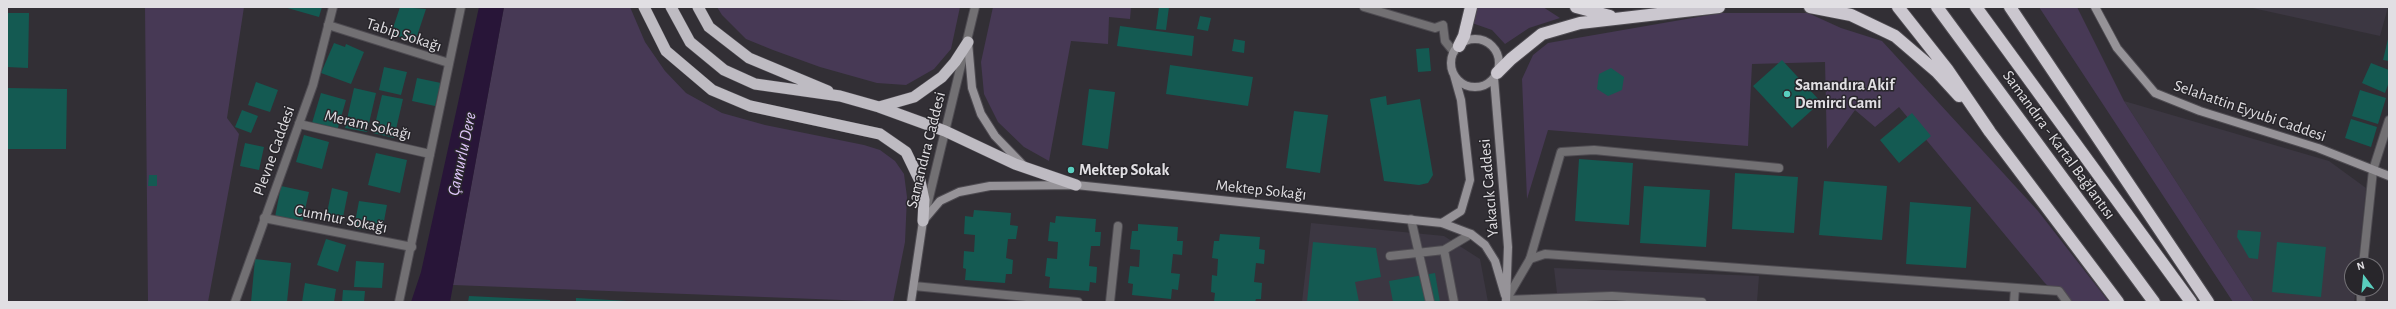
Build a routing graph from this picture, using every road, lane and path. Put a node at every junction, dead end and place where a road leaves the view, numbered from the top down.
1 (333, 7) edge
2 (462, 7) edge
3 (644, 7) edge
4 (671, 7) edge
5 (698, 7) edge
6 (975, 7) edge
7 (1364, 7) edge
8 (1471, 7) edge
9 (1576, 7) edge
10 (1719, 7) edge
11 (1810, 7) edge
12 (1898, 7) edge
13 (1937, 7) edge
14 (1976, 7) edge
15 (2010, 7) edge
16 (2018, 7) edge
17 (2095, 7) edge
18 (1615, 18) junction
19 (328, 25) junction
20 (968, 42) junction
21 (1456, 49) junction
22 (449, 64) junction
23 (1454, 75) junction
24 (1496, 75) junction
25 (840, 96) junction
26 (2072, 102) junction
27 (879, 106) junction
28 (2389, 120) edge
29 (299, 124) junction
30 (945, 131) junction
31 (1990, 132) junction
32 (430, 154) junction
33 (1026, 168) junction
34 (1778, 168) dead end
35 (2373, 170) junction
36 (2389, 176) edge
37 (1076, 185) junction
38 (264, 218) junction
39 (1411, 220) junction
40 (923, 221) junction
41 (1442, 223) junction
42 (1118, 226) dead end
43 (1471, 234) junction
44 (412, 247) junction
45 (1444, 250) junction
46 (1419, 253) junction
47 (1390, 256) dead end
48 (2364, 257) edge
49 (1530, 259) junction
50 (914, 286) junction
51 (2015, 288) junction
52 (1506, 299) edge
53 (1612, 299) edge
54 (235, 302) edge
55 (399, 302) edge
56 (911, 302) edge
57 (1078, 302) edge
58 (1110, 302) edge
59 (1430, 302) edge
60 (1454, 302) edge
61 (1702, 302) edge
62 (2014, 302) edge
63 (2067, 302) edge
64 (2118, 302) edge
65 (2154, 302) edge
66 (2191, 302) edge
67 (2208, 302) edge

1 - 19 street, Plevne Caddesi
2 - 22 street
3 - 40 highway
4 - 25 highway
5 - 25 highway
6 - 20 street, Samandıra Caddesi
7 - 21 street
8 - 21 highway
9 - 18 highway
10 - 18 highway
11 - 31 highway
12 - 31 highway
13 - 65 highway, Samandıra - Kartal Bağlantısı
14 - 66 highway, Samandıra - Kartal Bağlantısı
15 - 26 highway
16 - 26 highway
17 - 35 main road, Selahattin Eyyubi Caddesi
18 - 24 highway
19 - 22 street, Tabip Sokağı
19 - 29 street, Plevne Caddesi
20 - 27 highway
20 - 30 street, Samandıra Caddesi
20 - 33 main road
21 - 23 main road, Yakacık Caddesi
21 - 24 main road, Yakacık Caddesi
22 - 32 street
23 - 24 main road
23 - 41 main road, Yakacık Caddesi
24 - 52 main road, Yakacık Caddesi
25 - 27 highway
26 - 67 highway
27 - 30 highway
28 - 35 street
29 - 32 street, Meram Sokağı
29 - 38 street, Plevne Caddesi
30 - 33 highway
30 - 40 street, Samandıra Caddesi
31 - 64 highway
32 - 44 street
33 - 37 highway
34 - 49 street
35 - 36 main road, Selahattin Eyyubi Caddesi
35 - 48 street
37 - 39 main road, Mektep Sokağı
37 - 40 main road, Mektep Sokağı
38 - 44 street, Cumhur Sokağı
38 - 54 street, Plevne Caddesi
39 - 41 main road, Mektep Sokağı
39 - 46 street
40 - 50 main road, Samandıra Caddesi
41 - 43 main road, Yakacık Caddesi
42 - 58 street
43 - 45 street
43 - 52 main road, Yakacık Caddesi
44 - 55 street
45 - 46 street
45 - 60 street
46 - 47 street
46 - 59 street
49 - 51 street
49 - 52 street
50 - 56 main road, Samandıra Caddesi
50 - 57 street
51 - 62 street
51 - 63 street
52 - 53 street
53 - 61 street

